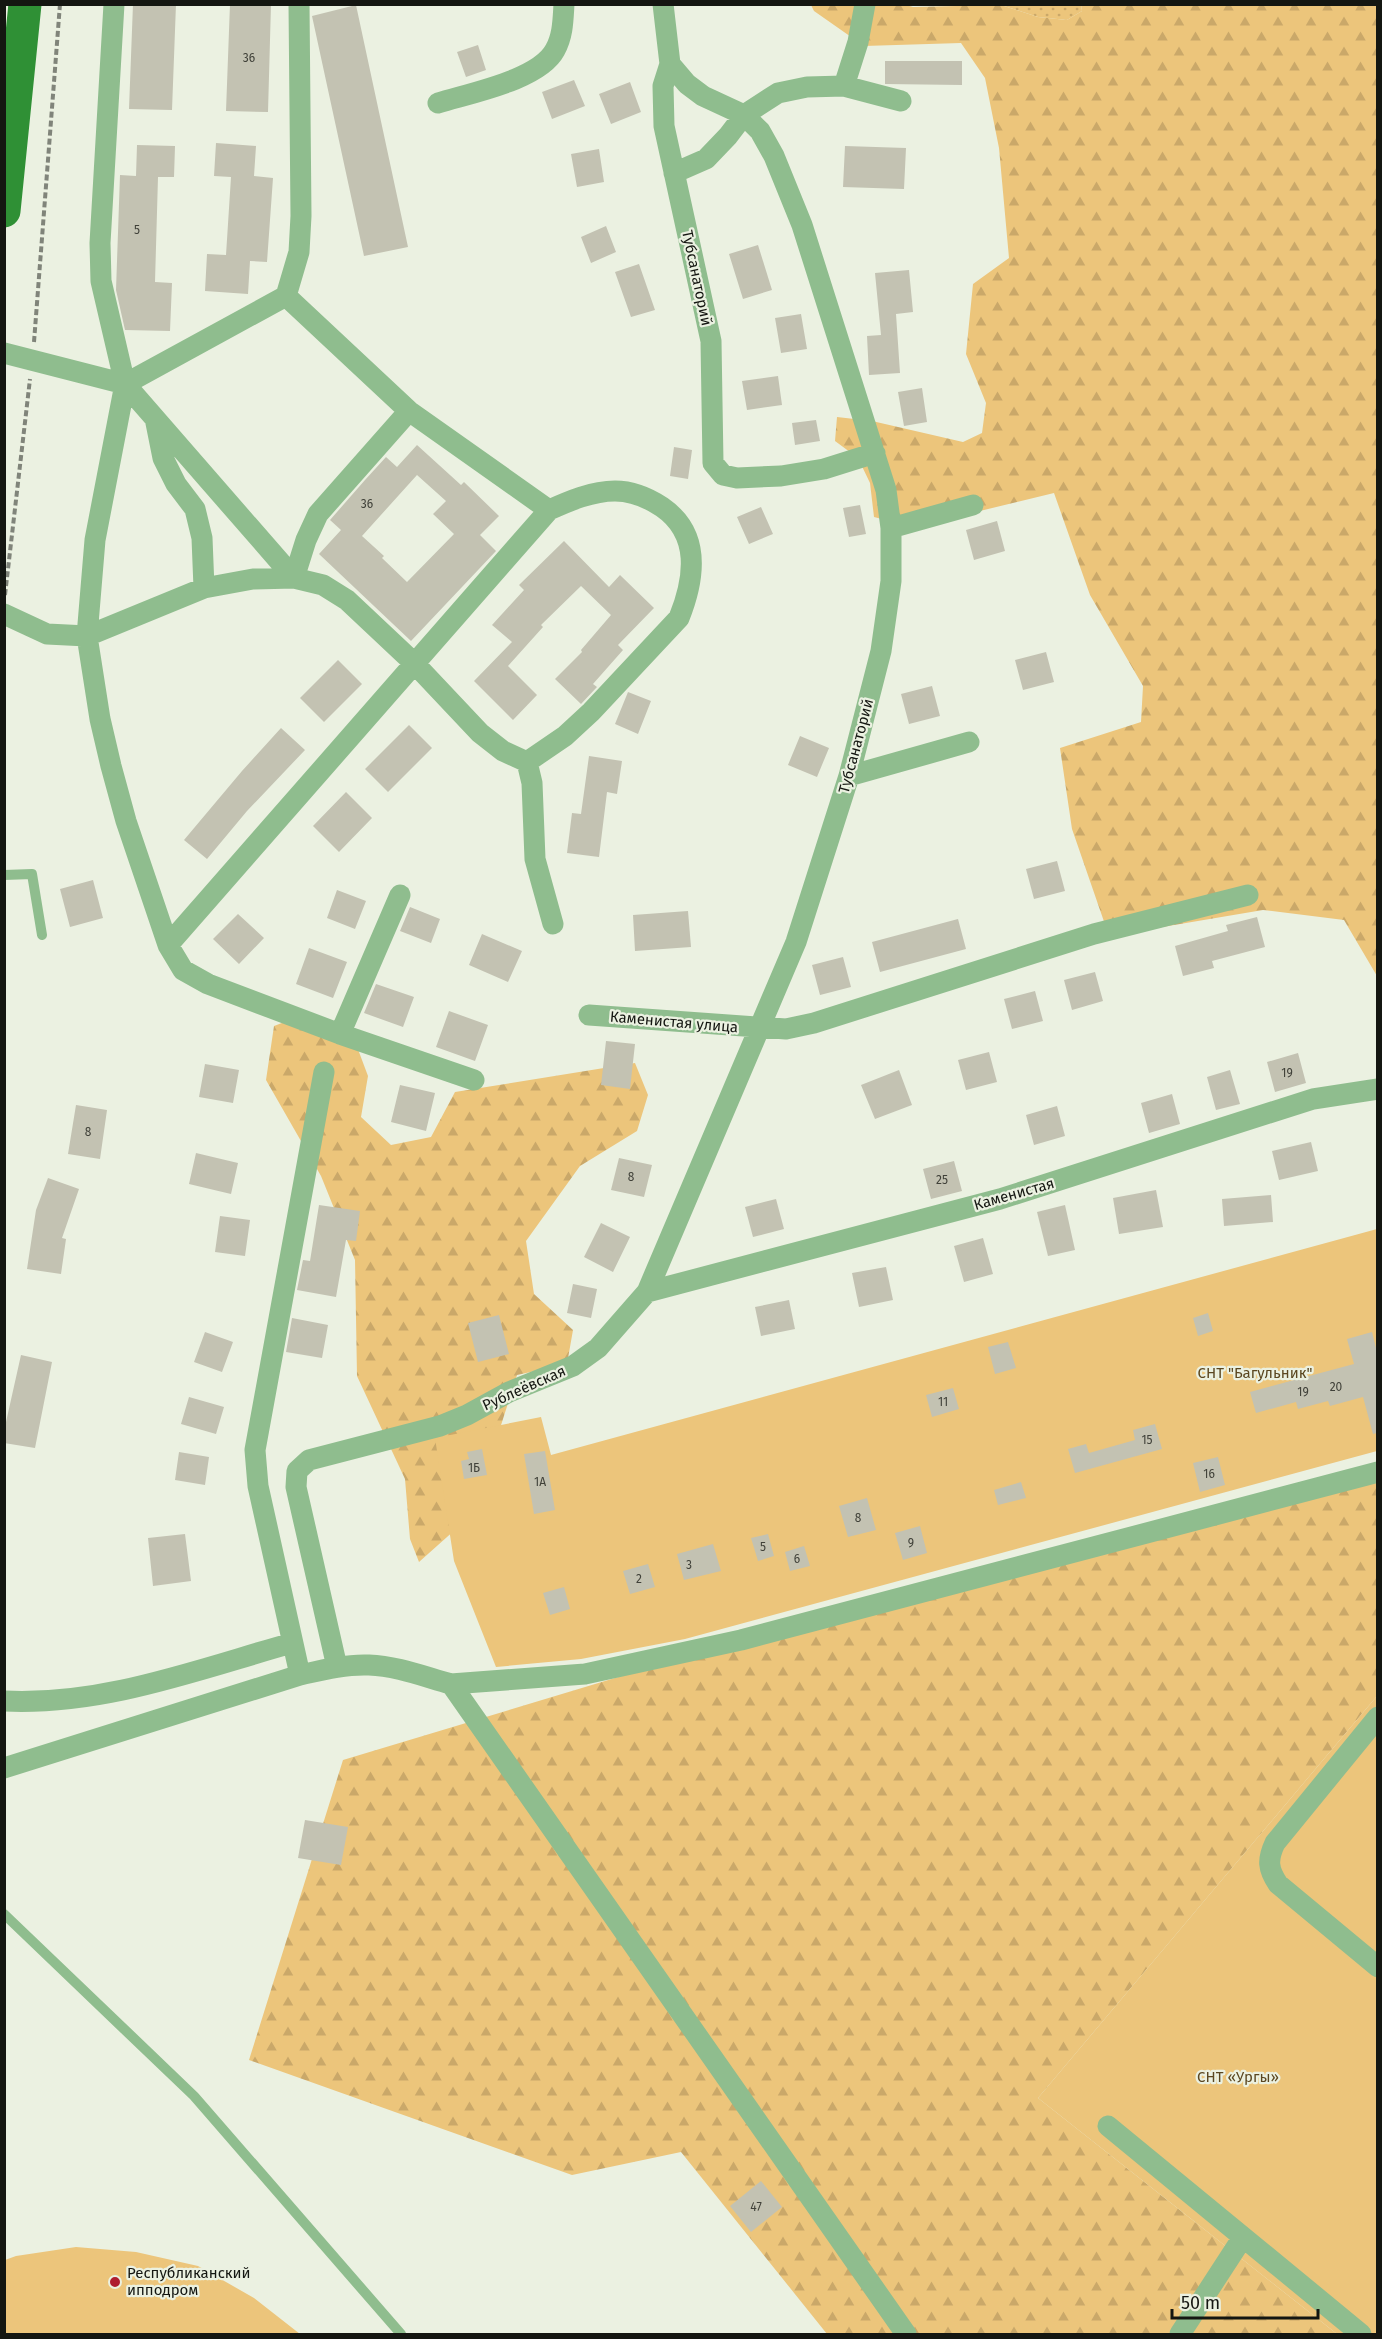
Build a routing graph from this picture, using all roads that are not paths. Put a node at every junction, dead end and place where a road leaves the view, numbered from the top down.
1 (114, 4) edge
2 (299, 4) edge
3 (564, 4) edge
4 (663, 4) edge
5 (865, 4) edge
6 (18, 7) edge
7 (670, 64) junction
8 (844, 86) junction
9 (901, 101) dead end
10 (438, 103) dead end
11 (744, 115) junction
12 (674, 173) junction
13 (4, 211) edge
14 (286, 296) junction
15 (4, 353) edge
16 (125, 384) junction
17 (409, 411) junction
18 (155, 419) junction
19 (875, 453) junction
20 (973, 505) dead end
21 (549, 510) junction
22 (891, 528) junction
23 (294, 579) junction
24 (204, 588) junction
25 (4, 614) edge
26 (87, 636) junction
27 (414, 663) junction
28 (969, 742) dead end
29 (527, 762) junction
30 (849, 776) junction
31 (4, 874) edge
32 (400, 895) dead end
33 (1248, 895) dead end
34 (554, 924) dead end
35 (42, 935) dead end
36 (168, 945) junction
37 (589, 1015) dead end
38 (759, 1029) junction
39 (340, 1034) junction
40 (324, 1072) dead end
41 (474, 1080) dead end
42 (1377, 1089) edge
43 (647, 1292) junction
44 (1377, 1472) edge
45 (292, 1643) junction
46 (337, 1667) junction
47 (300, 1676) junction
48 (451, 1684) junction
49 (4, 1701) edge
50 (1377, 1717) edge
51 (4, 1768) edge
52 (4, 1914) edge
53 (1377, 1968) edge
54 (1108, 2126) dead end
55 (1243, 2237) junction
56 (401, 2334) edge
57 (906, 2334) edge
58 (1180, 2334) edge
59 (1361, 2334) edge

1 - 16 street
2 - 14 street
3 - 10 street
4 - 7 street, Тубсанаторий
5 - 8 street
6 - 13 main road
7 - 11 street, Тубсанаторий
7 - 12 street, Тубсанаторий
8 - 9 street
8 - 11 street
11 - 12 street
11 - 19 street, Тубсанаторий
12 - 19 street, Тубсанаторий
14 - 16 street
14 - 17 street
15 - 16 street
16 - 18 street
16 - 26 street
17 - 21 street
17 - 23 street
18 - 23 street
18 - 24 street
19 - 22 street, Тубсанаторий
20 - 22 street
21 - 27 street
21 - 29 street
22 - 30 street, Тубсанаторий
23 - 24 street
23 - 27 street
24 - 26 street
25 - 26 street
26 - 36 street
27 - 29 street
27 - 36 street
28 - 30 street
29 - 34 street
30 - 38 street, Тубсанаторий
31 - 35 lane
32 - 39 street
33 - 38 street
36 - 39 street
37 - 38 street, Каменистая улица
38 - 43 street, Рублеёвская
39 - 41 street
40 - 45 street
42 - 43 street, Каменистая
43 - 46 street, Рублеёвская
44 - 48 street
45 - 47 street
45 - 49 street
46 - 47 street
46 - 48 street
47 - 51 street
48 - 57 street
50 - 53 street
52 - 56 lane
54 - 55 street
55 - 58 street
55 - 59 street

